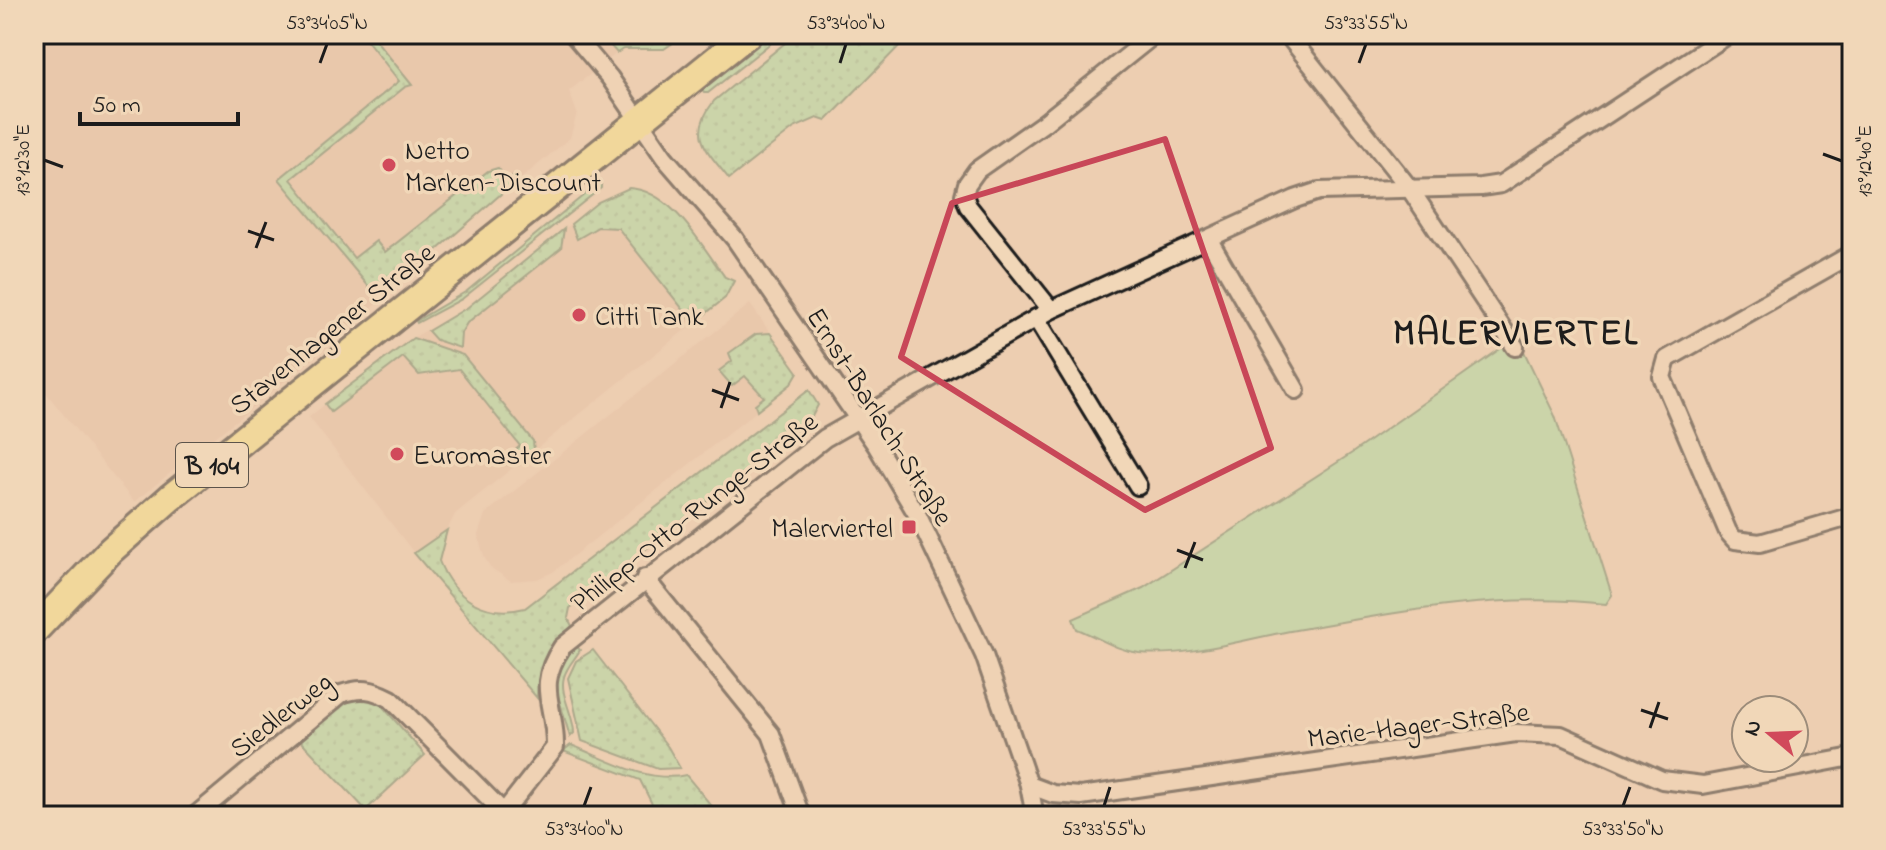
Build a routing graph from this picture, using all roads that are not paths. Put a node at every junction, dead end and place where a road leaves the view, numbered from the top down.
1 (573, 34) edge
2 (748, 34) edge
3 (1155, 34) edge
4 (1287, 34) edge
5 (1729, 34) edge
6 (639, 121) junction
7 (1410, 189) junction
8 (1209, 240) junction
9 (1852, 254) edge
10 (1044, 314) junction
11 (1515, 347) dead end
12 (1296, 390) dead end
13 (858, 418) junction
14 (1138, 486) dead end
15 (1852, 516) edge
16 (645, 578) junction
17 (34, 631) edge
18 (1852, 757) edge
19 (1029, 785) junction
20 (502, 815) edge
21 (195, 816) edge
22 (801, 816) edge
23 (1035, 816) edge

1 - 6 street, Ernst-Barlach-Straße
2 - 6 main road, Stavenhagener Straße / B 104
3 - 10 street
4 - 7 street
5 - 7 street, Philipp-Otto-Runge-Straße
6 - 13 street, Ernst-Barlach-Straße
6 - 17 main road, Stavenhagener Straße / B 104
7 - 8 street, Philipp-Otto-Runge-Straße
7 - 11 street
8 - 10 street, Philipp-Otto-Runge-Straße
8 - 12 street
9 - 15 street
10 - 13 street, Philipp-Otto-Runge-Straße
10 - 14 street
13 - 16 street, Philipp-Otto-Runge-Straße
13 - 19 street, Ernst-Barlach-Straße
16 - 20 street, Philipp-Otto-Runge-Straße
16 - 22 street
18 - 19 street, Marie-Hager-Straße
19 - 23 street, Ernst-Barlach-Straße
20 - 21 street, Siedlerweg

